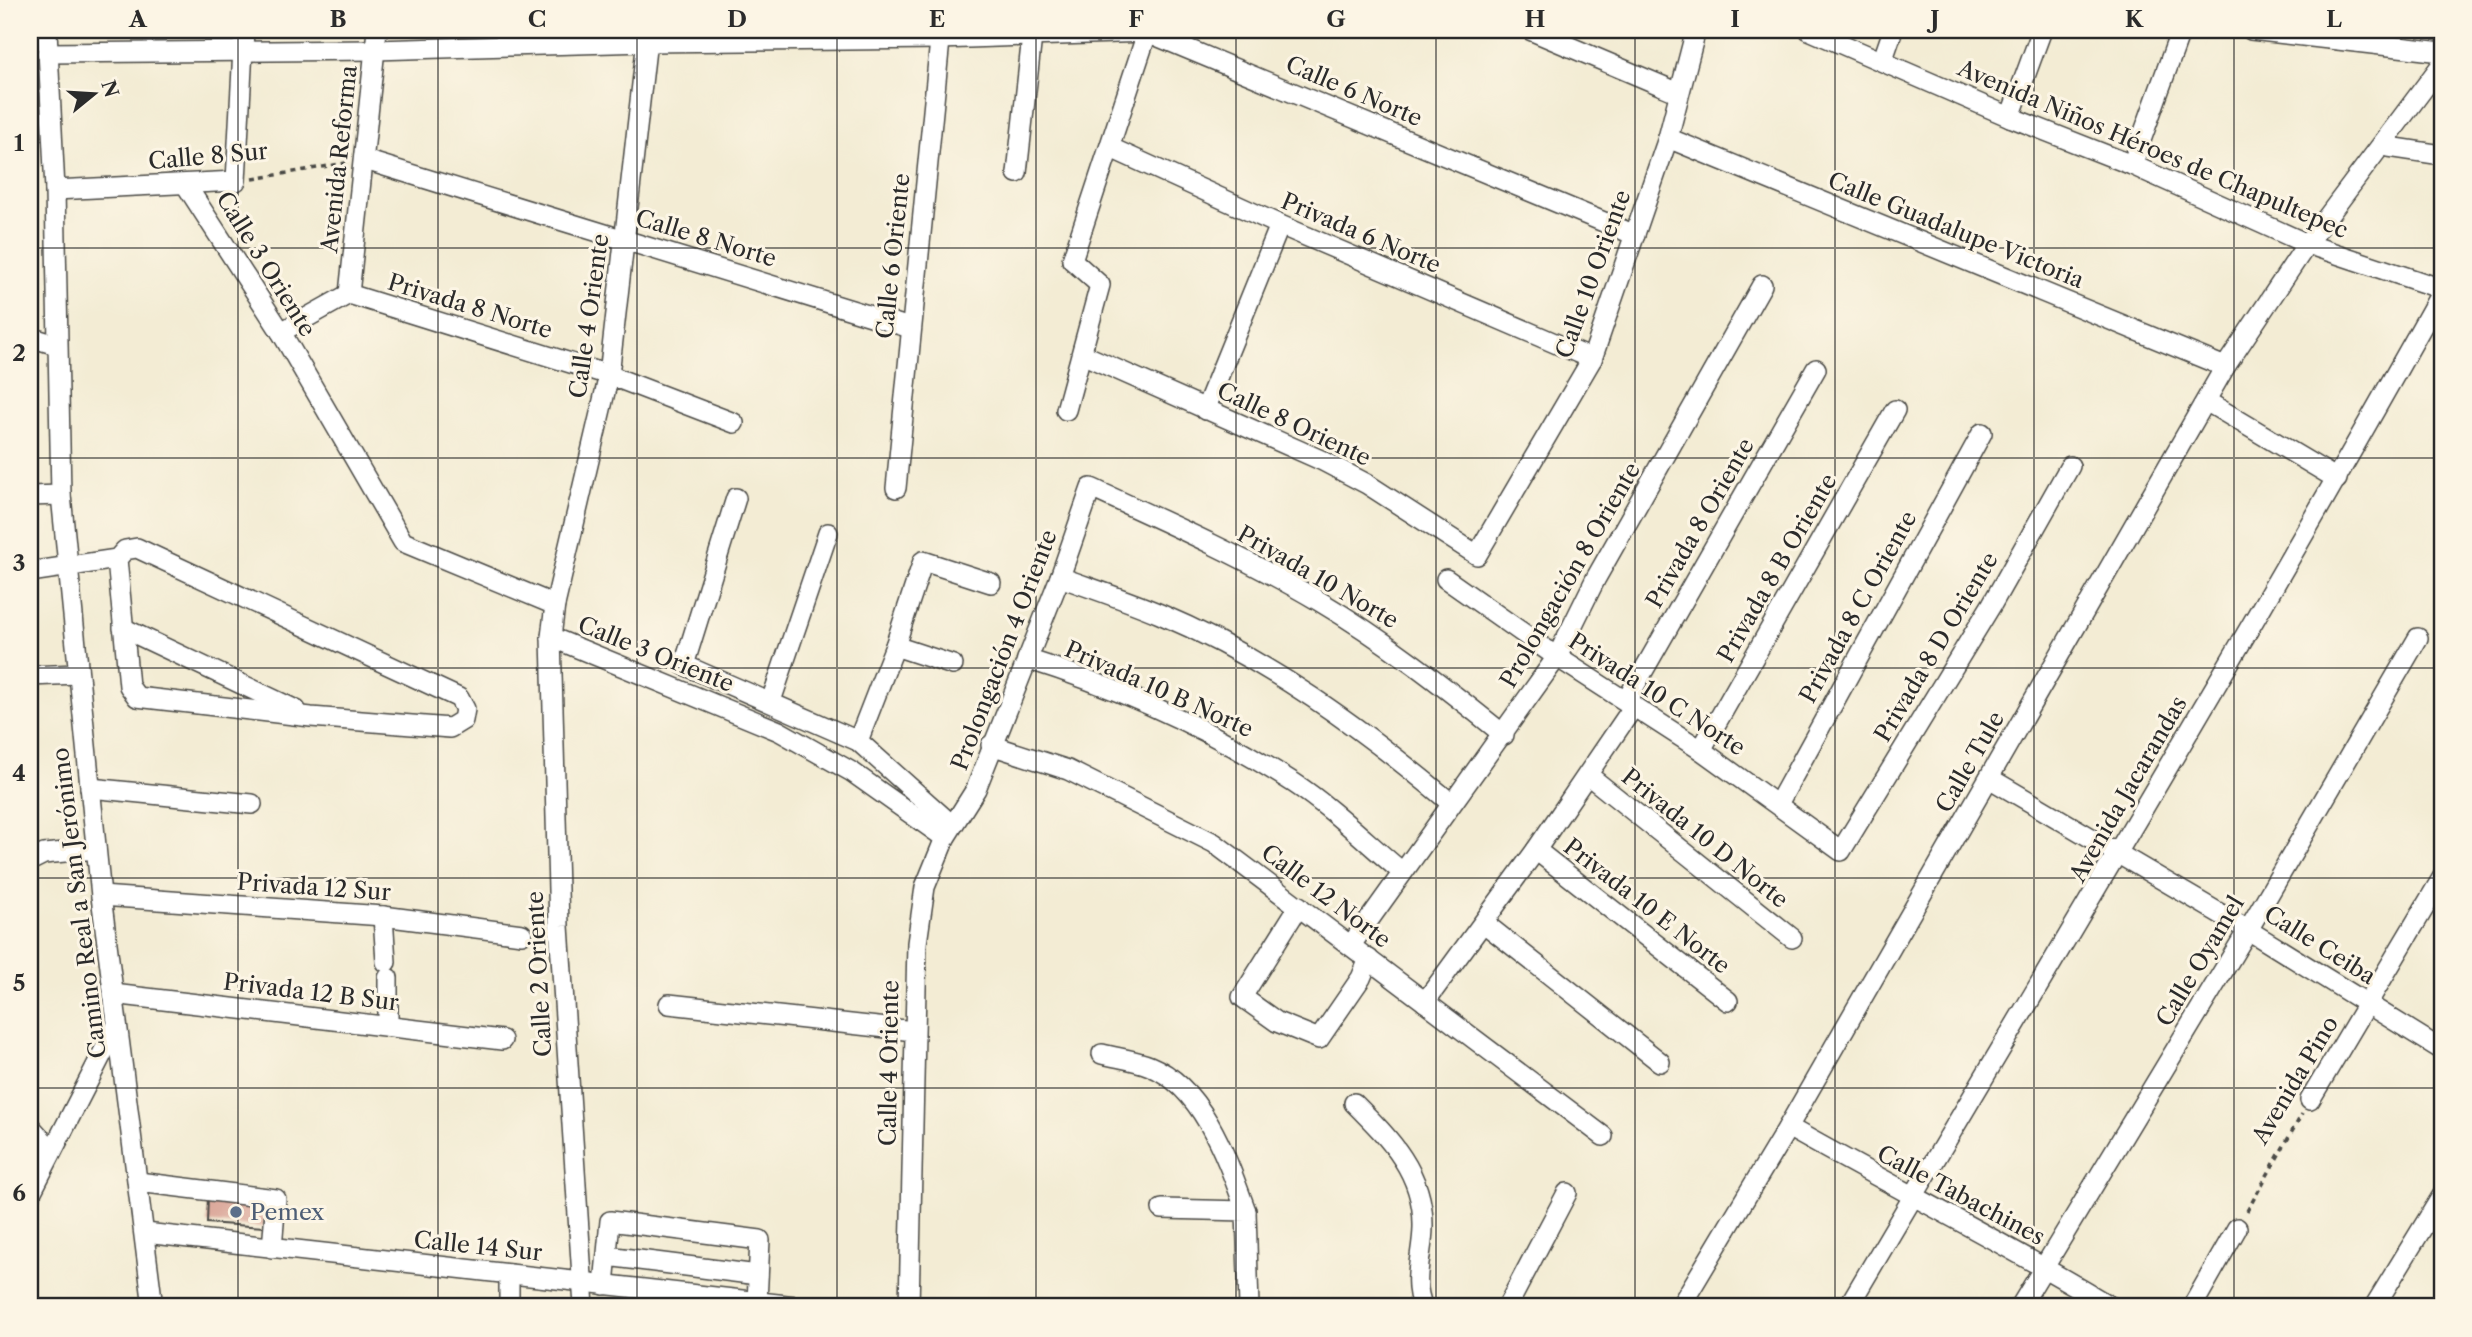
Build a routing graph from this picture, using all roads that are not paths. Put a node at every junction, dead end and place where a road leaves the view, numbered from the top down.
1 (47, 30) edge
2 (377, 30) edge
3 (1530, 30) edge
4 (1696, 30) edge
5 (1809, 30) edge
6 (1893, 30) edge
7 (2042, 30) edge
8 (2181, 30) edge
9 (2251, 30) edge
10 (1148, 31) edge
11 (940, 34) edge
12 (648, 36) edge
13 (1032, 36) junction
14 (502, 38) edge
15 (244, 39) edge
16 (375, 50) junction
17 (2442, 52) edge
18 (47, 53) junction
19 (1883, 60) junction
20 (2442, 64) edge
21 (1679, 93) junction
22 (2010, 117) junction
23 (1668, 138) junction
24 (2382, 146) junction
25 (1111, 148) junction
26 (2442, 155) edge
27 (365, 160) junction
28 (2132, 165) junction
29 (1017, 173) dead end
30 (236, 181) joint
31 (186, 185) junction
32 (55, 190) junction
33 (1280, 225) junction
34 (1635, 235) junction
35 (625, 238) junction
36 (2307, 244) junction
37 (1762, 285) dead end
38 (2442, 290) edge
39 (349, 294) junction
40 (910, 328) junction
41 (281, 332) junction
42 (30, 337) edge
43 (56, 345) junction
44 (1082, 354) junction
45 (1592, 359) junction
46 (2225, 367) junction
47 (1816, 369) dead end
48 (609, 375) junction
49 (2206, 401) junction
50 (1066, 410) dead end
51 (1205, 410) junction
52 (1895, 410) dead end
53 (734, 423) dead end
54 (1982, 433) dead end
55 (2070, 466) dead end
56 (2337, 479) junction
57 (896, 488) dead end
58 (1091, 488) joint
59 (61, 495) junction
60 (30, 496) edge
61 (736, 498) dead end
62 (828, 533) dead end
63 (1477, 555) joint
64 (117, 559) junction
65 (70, 567) junction
66 (30, 572) edge
67 (1060, 577) junction
68 (1446, 579) dead end
69 (991, 583) dead end
70 (555, 605) junction
71 (123, 628) junction
72 (551, 637) junction
73 (2418, 638) dead end
74 (895, 646) junction
75 (1557, 657) junction
76 (1027, 659) junction
77 (953, 665) dead end
78 (78, 674) junction
79 (30, 676) edge
80 (771, 701) junction
81 (1630, 703) junction
82 (311, 717) junction
83 (1504, 735) junction
84 (858, 741) junction
85 (991, 746) junction
86 (1701, 750) junction
87 (1588, 775) junction
88 (1989, 778) junction
89 (89, 788) junction
90 (1451, 803) junction
91 (252, 804) dead end
92 (1778, 804) junction
93 (949, 832) junction
94 (96, 849) junction
95 (1536, 850) junction
96 (1841, 852) joint
97 (2119, 855) junction
98 (30, 861) edge
99 (1402, 872) junction
100 (2442, 878) edge
101 (101, 895) junction
102 (1299, 906) junction
103 (383, 916) junction
104 (1484, 923) junction
105 (2248, 930) junction
106 (522, 934) dead end
107 (1792, 938) dead end
108 (1351, 945) junction
109 (1370, 959) junction
110 (113, 994) junction
111 (1728, 1001) dead end
112 (1425, 1002) junction
113 (669, 1004) dead end
114 (2368, 1004) junction
115 (117, 1025) junction
116 (388, 1026) junction
117 (914, 1031) junction
118 (502, 1040) dead end
119 (2442, 1050) edge
120 (1102, 1054) dead end
121 (1660, 1062) dead end
122 (2310, 1100) road end
123 (1354, 1103) dead end
124 (30, 1126) edge
125 (1788, 1127) junction
126 (1603, 1136) dead end
127 (52, 1151) junction
128 (138, 1182) junction
129 (1567, 1193) dead end
130 (30, 1195) edge
131 (2442, 1196) edge
132 (1913, 1198) junction
133 (1162, 1209) dead end
134 (1246, 1211) junction
135 (2237, 1228) road end
136 (145, 1233) junction
137 (272, 1248) junction
138 (607, 1256) junction
139 (2044, 1266) junction
140 (509, 1274) junction
141 (758, 1275) junction
142 (582, 1282) junction
143 (604, 1285) junction
144 (757, 1302) junction
145 (153, 1307) edge
146 (509, 1307) edge
147 (584, 1307) edge
148 (805, 1307) edge
149 (909, 1307) edge
150 (1249, 1307) edge
151 (1423, 1307) edge
152 (1507, 1307) edge
153 (1681, 1307) edge
154 (1849, 1307) edge
155 (2020, 1307) edge
156 (2111, 1307) edge
157 (2192, 1307) edge
158 (2374, 1307) edge

1 - 18 street, Camino Real a San Jerónimo
2 - 16 street, Avenida Reforma
3 - 21 street
4 - 21 street, Calle 10 Oriente
5 - 19 street, Avenida Niños Héroes de Chapultepec
6 - 19 street
7 - 22 street
8 - 28 street
9 - 17 street
10 - 13 street, Calle 6 Norte
10 - 25 street
10 - 34 street, Calle 6 Norte
11 - 12 street, Calle 6 Norte
11 - 13 street, Calle 6 Norte
11 - 40 street, Calle 6 Oriente
12 - 14 street, Calle 6 Norte
12 - 35 street, Calle 4 Oriente
13 - 29 street
14 - 16 street, Calle 6 Norte
15 - 16 street, Calle 6 Norte
15 - 18 street, Calle 6 Norte
15 - 30 street, Calle 3 Oriente
16 - 27 street, Avenida Reforma
18 - 32 street, Camino Real a San Jerónimo
19 - 22 street, Avenida Niños Héroes de Chapultepec
20 - 24 street, Calle Tule
21 - 23 street, Calle 10 Oriente
22 - 28 street, Avenida Niños Héroes de Chapultepec
23 - 34 street, Calle 10 Oriente
23 - 46 street, Calle Guadalupe Victoria
24 - 26 street
24 - 36 street, Calle Tule
25 - 33 street, Privada 6 Norte
25 - 44 street
27 - 35 street, Calle 8 Norte
27 - 39 street, Avenida Reforma
28 - 36 street, Avenida Niños Héroes de Chapultepec
30 - 31 street, Calle 8 Sur
31 - 32 street, Calle 8 Sur
31 - 41 street, Calle 3 Oriente
32 - 43 street, Camino Real a San Jerónimo
33 - 45 street, Privada 6 Norte
33 - 51 street
34 - 45 street, Calle 10 Oriente
35 - 40 street, Calle 8 Norte
35 - 48 street, Calle 4 Oriente
36 - 38 street, Avenida Niños Héroes de Chapultepec
36 - 46 street, Calle Tule
37 - 75 street, Prolongación 8 Oriente
38 - 56 street, Avenida Jacarandas
39 - 41 street
39 - 48 street, Privada 8 Norte
40 - 57 street, Calle 6 Oriente
41 - 70 street, Calle 3 Oriente
42 - 43 street
43 - 59 street, Camino Real a San Jerónimo
44 - 50 street
44 - 51 street, Calle 8 Oriente
45 - 63 street, Calle 10 Oriente
46 - 49 street, Calle Tule
47 - 81 street, Privada 8 Oriente
48 - 53 street, Privada 8 Norte
48 - 70 street, Calle 4 Oriente
49 - 56 street
49 - 88 street, Calle Tule
51 - 63 street, Calle 8 Oriente
52 - 86 street, Privada 8 B Oriente
54 - 92 street, Privada 8 C Oriente
55 - 96 street, Privada 8 D Oriente
56 - 97 street, Avenida Jacarandas
58 - 67 street, Prolongación 4 Oriente
58 - 83 street, Privada 10 Norte
59 - 60 street
59 - 65 street, Camino Real a San Jerónimo
61 - 80 street
62 - 80 street
64 - 65 street
64 - 71 street
64 - 82 street
65 - 66 street
65 - 78 street, Camino Real a San Jerónimo
67 - 76 street, Prolongación 4 Oriente
67 - 90 street
68 - 75 street, Privada 10 C Norte
69 - 74 street
70 - 72 street, Calle 3 Oriente
71 - 82 street
71 - 82 street
72 - 93 street, Calle 3 Oriente
72 - 142 street, Calle 2 Oriente
73 - 105 street, Calle Oyamel
74 - 77 street
74 - 84 street
75 - 81 street, Privada 10 C Norte
75 - 83 street, Prolongación 8 Oriente
76 - 85 street, Prolongación 4 Oriente
76 - 99 street, Privada 10 B Norte
78 - 79 street
78 - 89 street, Camino Real a San Jerónimo
80 - 84 street
81 - 86 street, Privada 10 C Norte
81 - 87 street
83 - 90 street, Prolongación 8 Oriente
84 - 93 street
85 - 93 street, Prolongación 4 Oriente
85 - 102 street, Calle 12 Norte
86 - 92 street, Privada 10 C Norte
87 - 95 street
87 - 107 street, Privada 10 D Norte
88 - 97 street, Calle Ceiba
88 - 125 street, Calle Tule
89 - 91 street
89 - 94 street, Camino Real a San Jerónimo
90 - 99 street, Prolongación 8 Oriente
92 - 96 street, Privada 10 C Norte
93 - 117 street, Calle 4 Oriente
94 - 98 street
94 - 101 street, Camino Real a San Jerónimo
95 - 104 street
95 - 111 street, Privada 10 E Norte
97 - 105 street, Calle Ceiba
97 - 132 street, Avenida Jacarandas
99 - 108 street, Prolongación 8 Oriente
100 - 114 street, Avenida Pino
101 - 103 street, Privada 12 Sur
101 - 110 street, Camino Real a San Jerónimo
102 - 108 street, Calle 12 Norte
102 - 109 street
103 - 106 street, Privada 12 Sur
103 - 116 street
104 - 112 street
104 - 121 street
105 - 114 street, Calle Ceiba
105 - 139 street, Calle Oyamel
108 - 109 street, Calle 12 Norte
109 - 112 street, Calle 12 Norte
110 - 115 street, Camino Real a San Jerónimo
110 - 116 street, Privada 12 B Sur
112 - 126 street, Calle 12 Norte
113 - 117 street
114 - 119 street, Calle Ceiba
114 - 122 street, Avenida Pino
115 - 127 street
115 - 128 street, Camino Real a San Jerónimo
116 - 118 street, Privada 12 B Sur
117 - 149 street, Calle 4 Oriente
120 - 134 street
123 - 151 street
124 - 127 street
125 - 132 street, Calle Tabachines
125 - 153 street, Calle Tule
127 - 130 street
128 - 136 street, Camino Real a San Jerónimo
128 - 137 street
129 - 152 street
131 - 158 street
132 - 139 street, Calle Tabachines
132 - 154 street, Avenida Jacarandas
133 - 134 street
134 - 150 street
135 - 157 street
136 - 137 street, Calle 14 Sur
136 - 145 street, Camino Real a San Jerónimo
137 - 140 street, Calle 14 Sur
138 - 141 street
138 - 141 street
138 - 143 street
139 - 155 street, Calle Oyamel
139 - 156 street, Calle Tabachines
140 - 142 street, Calle 14 Sur
140 - 146 street
141 - 144 street
142 - 143 street, Calle 14 Sur
142 - 147 street, Calle 2 Oriente
143 - 144 street, Calle 14 Sur
144 - 148 street, Calle 14 Sur

